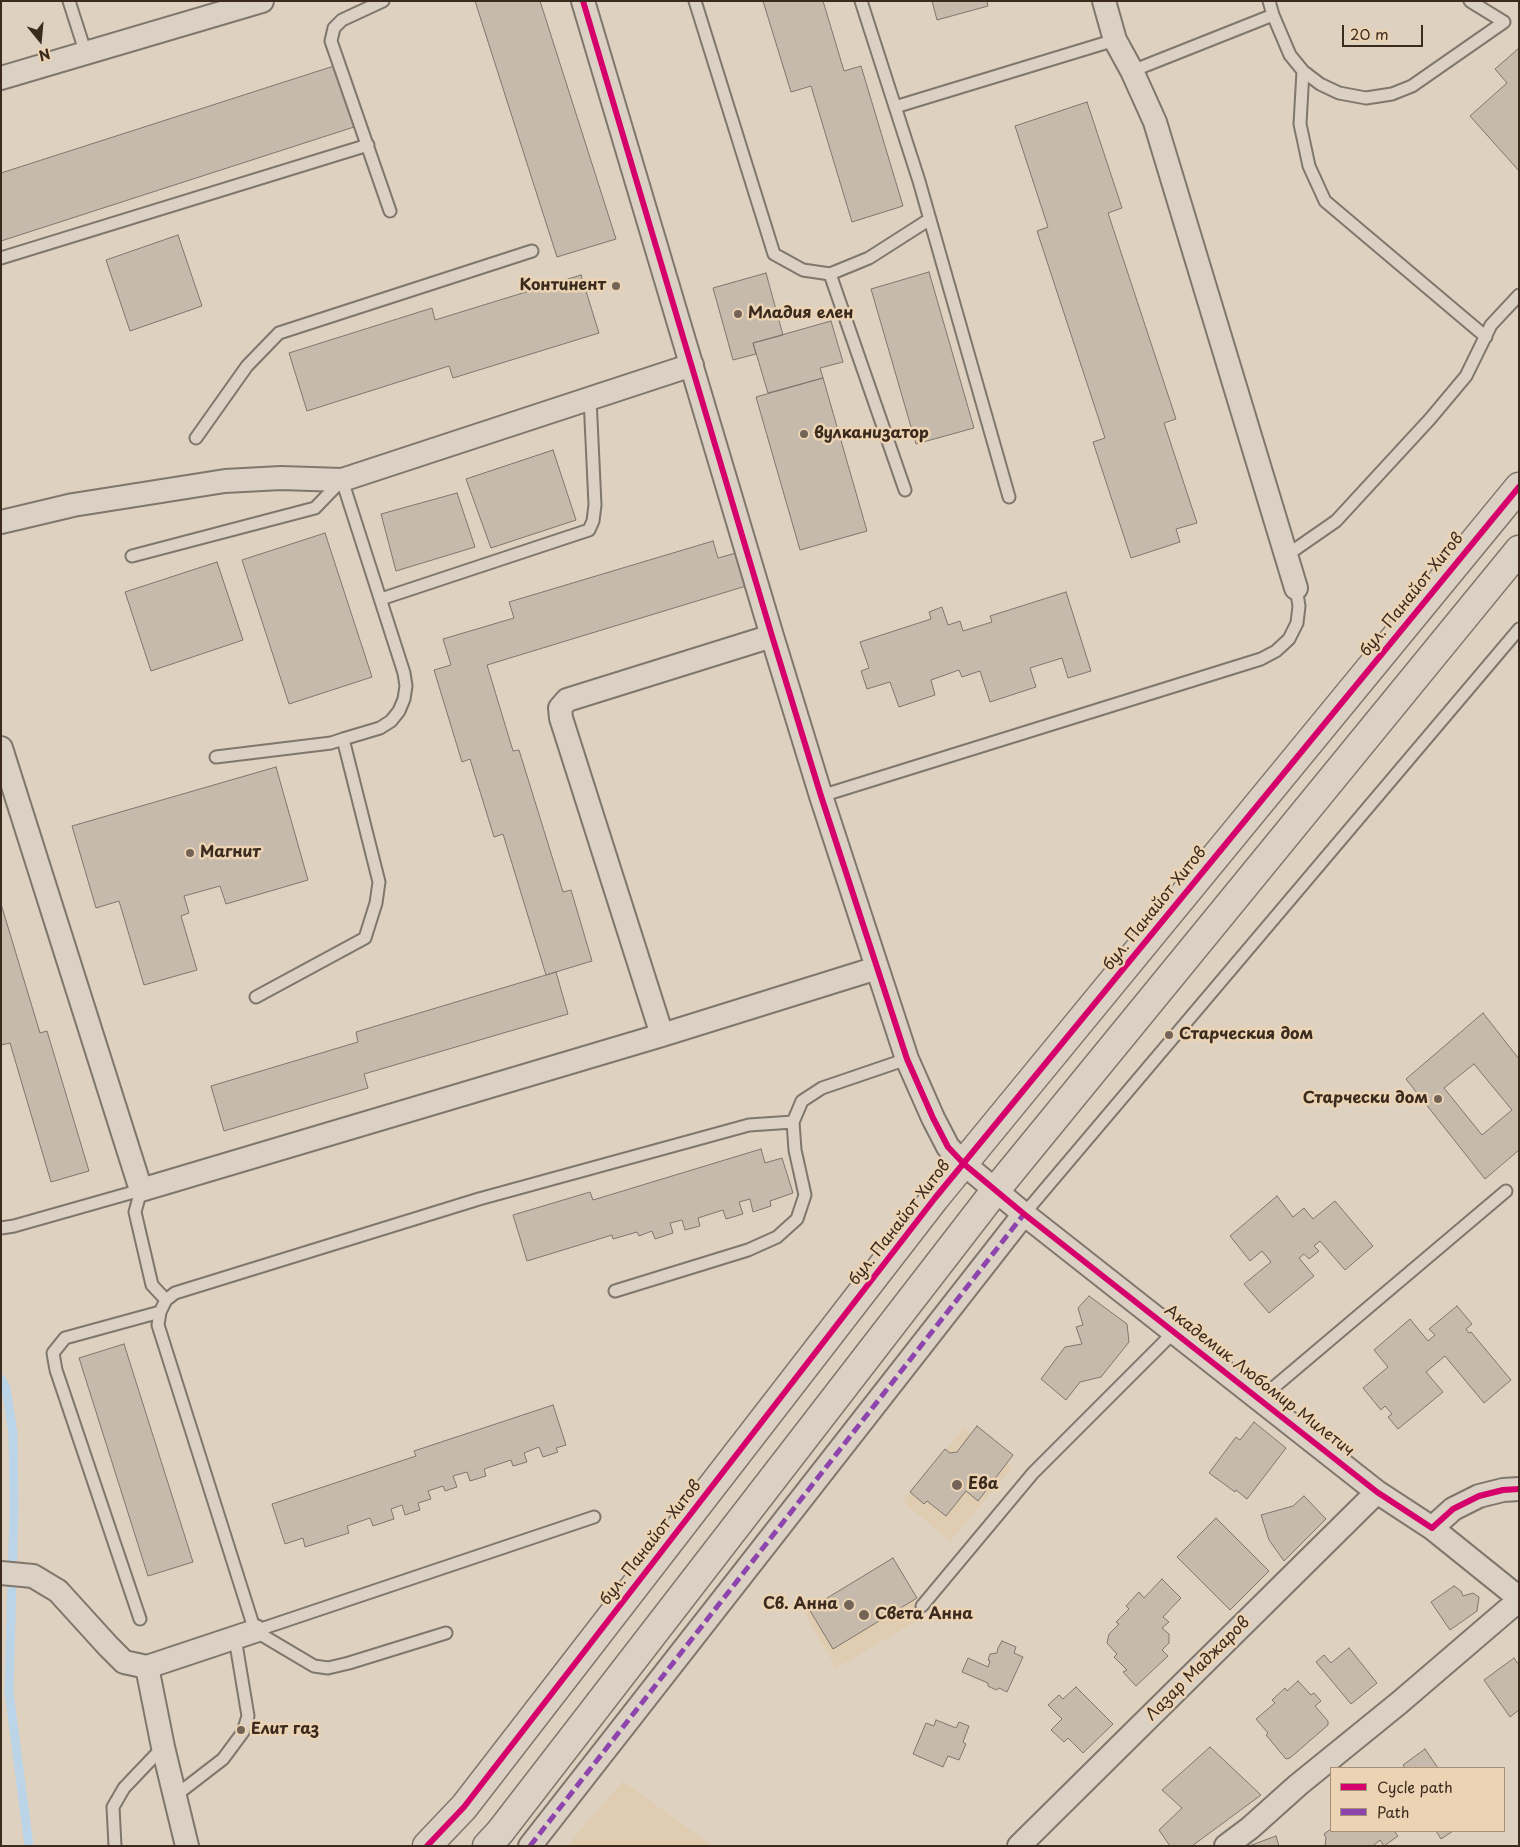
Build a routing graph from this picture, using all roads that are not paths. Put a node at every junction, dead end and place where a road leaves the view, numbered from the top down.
1 (69, 1) edge
2 (262, 1) edge
3 (383, 1) edge
4 (583, 1) edge
5 (695, 1) edge
6 (861, 1) edge
7 (1104, 1) edge
8 (1269, 1) edge
9 (1470, 1) edge
10 (1272, 15) junction
11 (1115, 40) junction
12 (86, 54) junction
13 (1132, 71) junction
14 (1303, 71) junction
15 (1, 78) edge
16 (895, 107) junction
17 (368, 145) junction
18 (390, 211) dead end
19 (930, 219) junction
20 (532, 251) dead end
21 (1, 258) edge
22 (830, 274) junction
23 (1519, 295) edge
24 (1486, 337) junction
25 (692, 365) junction
26 (590, 398) junction
27 (196, 438) dead end
28 (342, 480) junction
29 (1519, 487) edge
30 (905, 490) dead end
31 (1009, 497) dead end
32 (1, 522) edge
33 (1287, 555) junction
34 (132, 556) dead end
35 (1516, 560) edge
36 (1296, 588) joint
37 (380, 599) junction
38 (1519, 628) edge
39 (772, 636) junction
40 (343, 740) junction
41 (1, 748) edge
42 (216, 758) dead end
43 (821, 796) junction
44 (877, 968) junction
45 (256, 997) dead end
46 (662, 1035) junction
47 (907, 1059) junction
48 (793, 1122) junction
49 (964, 1164) junction
50 (140, 1190) junction
51 (995, 1191) junction
52 (1506, 1191) dead end
53 (1024, 1214) junction
54 (1, 1228) edge
55 (616, 1290) dead end
56 (166, 1300) junction
57 (160, 1312) junction
58 (1174, 1332) junction
59 (1260, 1399) junction
60 (1519, 1489) edge
61 (1377, 1492) junction
62 (594, 1517) dead end
63 (1432, 1528) junction
64 (1, 1573) edge
65 (1519, 1599) edge
66 (922, 1606) dead end
67 (140, 1619) dead end
68 (446, 1633) dead end
69 (245, 1634) junction
70 (147, 1667) junction
71 (163, 1747) junction
72 (175, 1796) junction
73 (114, 1846) edge
74 (187, 1846) edge
75 (427, 1846) edge
76 (487, 1846) edge
77 (530, 1846) edge
78 (1019, 1846) edge
79 (1226, 1846) edge

1 - 12 lane
2 - 12 street
3 - 17 lane
4 - 25 street, Академик Любомир Милетич
5 - 22 lane
6 - 16 lane
7 - 11 street
8 - 10 lane
9 - 14 lane
10 - 13 lane
10 - 14 lane
11 - 13 street
11 - 16 lane
12 - 15 street
13 - 33 street
14 - 24 lane
16 - 19 lane
17 - 18 lane
17 - 21 lane
19 - 22 lane
19 - 31 lane
20 - 27 lane
22 - 30 lane
23 - 24 lane
24 - 33 lane
25 - 26 street
25 - 39 street, Академик Любомир Милетич
26 - 28 street
26 - 37 lane
28 - 32 street
28 - 34 lane
28 - 37 lane
29 - 49 street, бул. Панайот Хитов
33 - 36 street
35 - 51 street
36 - 43 lane
37 - 40 lane
38 - 53 lane
39 - 43 street, Академик Любомир Милетич
39 - 46 street
40 - 42 lane
40 - 45 lane
41 - 50 street
43 - 44 street, Академик Любомир Милетич
44 - 46 street
44 - 47 street, Академик Любомир Милетич
46 - 50 street
47 - 48 lane
47 - 49 street, Академик Любомир Милетич
48 - 55 lane
48 - 56 lane
49 - 51 street, Академик Любомир Милетич
49 - 75 street, бул. Панайот Хитов
50 - 54 lane
50 - 56 lane
51 - 53 street, Академик Любомир Милетич
51 - 76 street
52 - 59 lane
53 - 58 street, Академик Любомир Милетич
53 - 77 street
56 - 57 lane
57 - 67 lane
57 - 69 lane
58 - 59 street, Академик Любомир Милетич
58 - 66 lane
59 - 61 street, Академик Любомир Милетич
60 - 63 street
61 - 63 street, Академик Любомир Милетич
61 - 78 street, Лазар Маджаров
62 - 69 lane
63 - 65 street, Академик Любомир Милетич
64 - 70 street
65 - 79 street
68 - 69 lane
69 - 70 street
69 - 72 lane
70 - 71 street
71 - 72 street
71 - 73 lane
72 - 74 street

